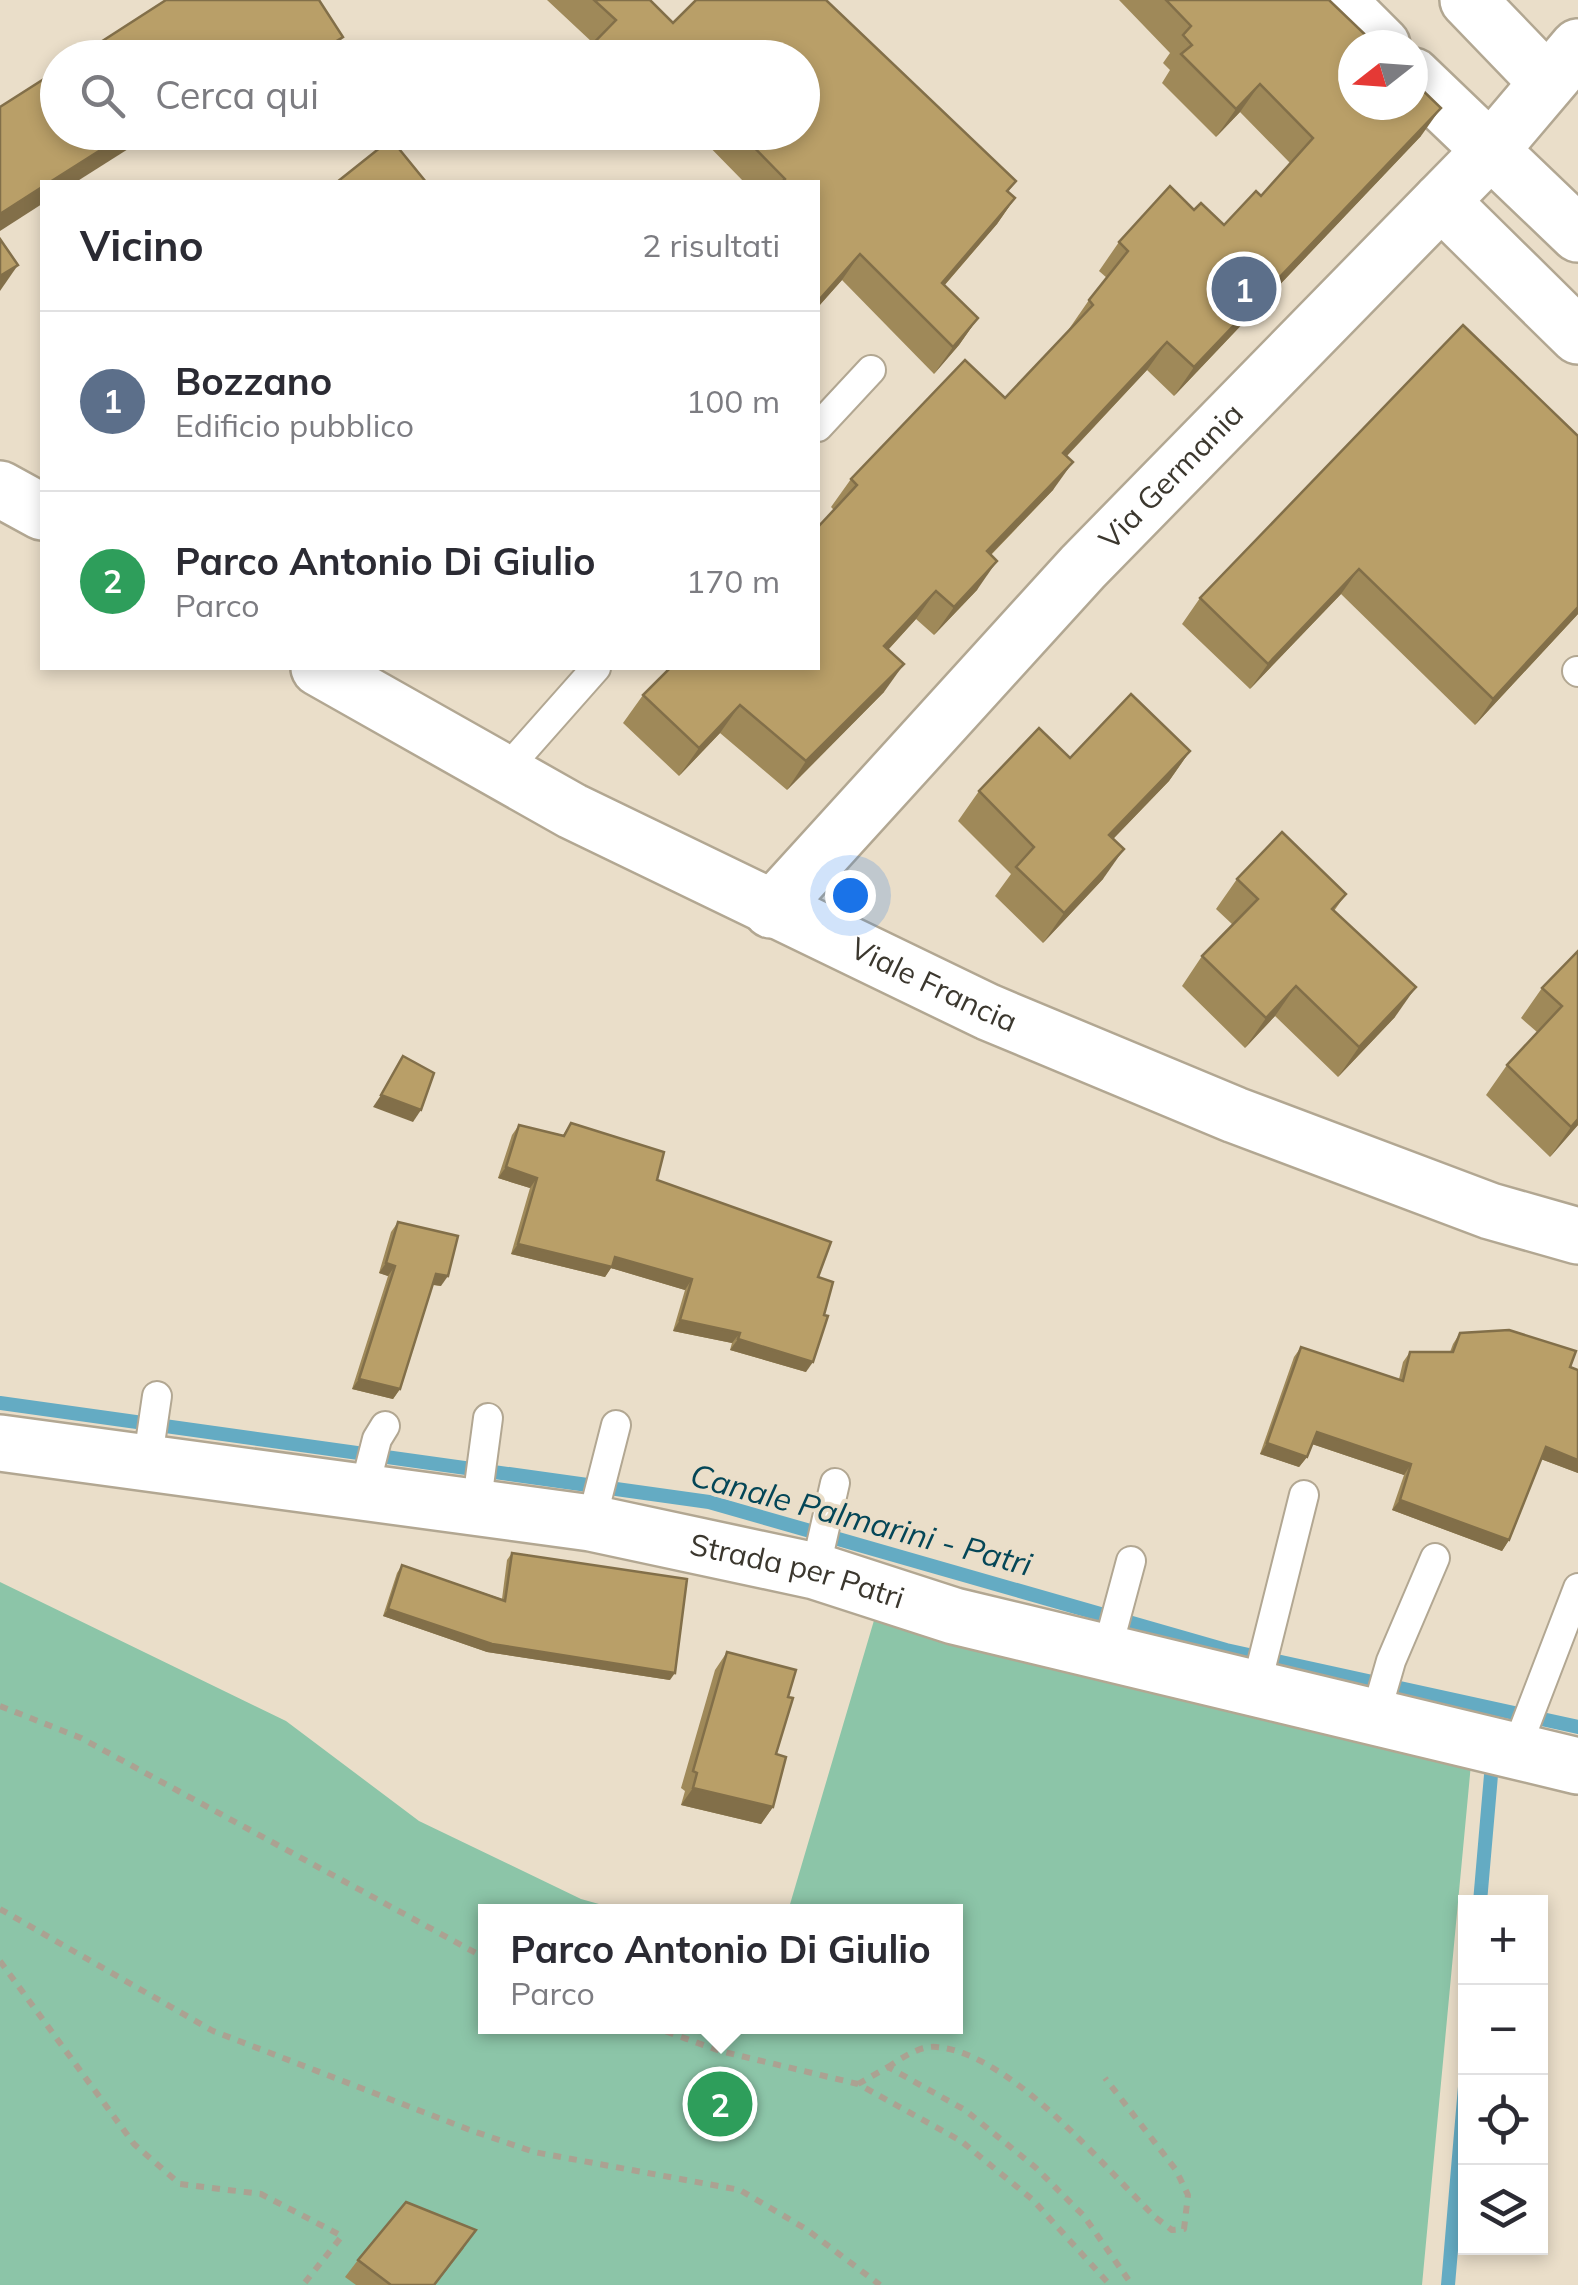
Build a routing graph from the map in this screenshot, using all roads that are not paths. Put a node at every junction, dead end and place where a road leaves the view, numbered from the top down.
1 (1337, 0) edge
2 (1468, 0) edge
3 (1367, 30) edge
4 (1562, 64) edge
5 (1428, 91) edge
6 (1489, 152) junction
7 (1441, 201) junction
8 (1578, 234) edge
9 (1578, 336) edge
10 (871, 370) dead end
11 (820, 426) edge
12 (0, 489) edge
13 (40, 511) edge
14 (323, 670) edge
15 (594, 670) edge
16 (504, 772) junction
17 (771, 910) junction
18 (1578, 1236) edge
19 (156, 1396) dead end
20 (488, 1418) dead end
21 (616, 1425) dead end
22 (381, 1433) dead end
23 (0, 1443) edge
24 (147, 1464) junction
25 (836, 1483) dead end
26 (366, 1485) junction
27 (1304, 1496) dead end
28 (477, 1498) junction
29 (594, 1515) junction
30 (1435, 1558) dead end
31 (818, 1561) junction
32 (1130, 1570) dead end
33 (1578, 1588) edge
34 (1108, 1647) junction
35 (1257, 1684) junction
36 (1376, 1711) junction
37 (1518, 1744) junction
38 (1578, 1766) edge

1 - 3 street
2 - 4 street
4 - 6 street, Via Germania
5 - 6 street
6 - 7 street, Via Germania
6 - 8 street
7 - 9 street
7 - 17 street, Via Germania
10 - 11 lane
12 - 13 street
14 - 16 street, Viale Francia
15 - 16 lane
16 - 17 street, Viale Francia
17 - 18 street, Viale Francia
19 - 24 lane
20 - 28 lane
21 - 29 lane
22 - 26 lane
23 - 24 street, Strada per Patri
24 - 26 street, Strada per Patri
25 - 31 lane
26 - 28 street, Strada per Patri
27 - 35 lane
28 - 29 street, Strada per Patri
29 - 31 street, Strada per Patri
30 - 36 lane
31 - 34 street, Strada per Patri
32 - 34 lane
33 - 37 lane
34 - 35 street, Strada per Patri
35 - 36 street, Strada per Patri
36 - 37 street, Strada per Patri
37 - 38 street, Strada per Patri

